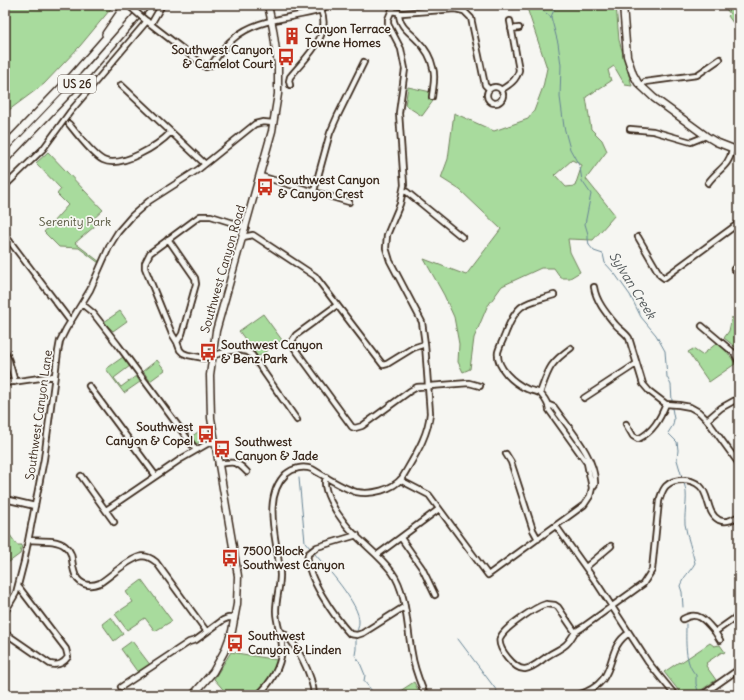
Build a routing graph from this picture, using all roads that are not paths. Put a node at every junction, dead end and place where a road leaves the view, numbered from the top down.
1 (127, 5) edge
2 (135, 5) edge
3 (146, 5) edge
4 (162, 5) edge
5 (268, 5) edge
6 (327, 5) edge
7 (394, 5) edge
8 (467, 5) edge
9 (623, 5) edge
10 (321, 10) junction
11 (392, 11) junction
12 (464, 11) junction
13 (399, 13) junction
14 (147, 21) junction
15 (272, 21) junction
16 (510, 21) dead end
17 (519, 28) dead end
18 (511, 29) junction
19 (98, 48) junction
20 (720, 59) dead end
21 (364, 62) dead end
22 (121, 85) dead end
23 (290, 85) dead end
24 (641, 86) junction
25 (489, 89) junction
26 (501, 90) junction
27 (432, 97) dead end
28 (273, 123) junction
29 (68, 124) dead end
30 (630, 129) dead end
31 (171, 132) junction
32 (706, 136) junction
33 (5, 147) edge
34 (732, 149) junction
35 (739, 151) edge
36 (5, 159) edge
37 (205, 164) junction
38 (260, 176) junction
39 (708, 183) dead end
40 (5, 186) edge
41 (314, 191) junction
42 (404, 191) junction
43 (349, 202) dead end
44 (739, 223) edge
45 (246, 227) junction
46 (5, 234) edge
47 (243, 237) junction
48 (462, 237) dead end
49 (638, 237) dead end
50 (168, 239) junction
51 (594, 287) dead end
52 (554, 295) dead end
53 (82, 304) junction
54 (337, 305) junction
55 (71, 322) junction
56 (702, 326) dead end
57 (177, 342) junction
58 (426, 344) junction
59 (571, 348) dead end
60 (5, 351) edge
61 (212, 356) junction
62 (739, 362) edge
63 (636, 364) junction
64 (54, 376) junction
65 (15, 382) junction
66 (5, 383) edge
67 (89, 386) dead end
68 (428, 386) junction
69 (480, 386) dead end
70 (540, 393) junction
71 (584, 398) dead end
72 (739, 398) edge
73 (666, 404) junction
74 (297, 420) dead end
75 (707, 420) junction
76 (626, 424) dead end
77 (214, 442) junction
78 (196, 450) junction
79 (506, 454) dead end
80 (218, 464) junction
81 (739, 464) edge
82 (247, 472) dead end
83 (81, 476) dead end
84 (156, 476) junction
85 (326, 477) junction
86 (400, 480) junction
87 (5, 499) edge
88 (35, 506) junction
89 (439, 509) junction
90 (106, 510) junction
91 (739, 516) edge
92 (114, 522) dead end
93 (556, 526) junction
94 (357, 535) junction
95 (401, 538) junction
96 (538, 539) junction
97 (29, 540) junction
98 (611, 546) dead end
99 (377, 554) junction
100 (586, 567) junction
101 (18, 586) junction
102 (435, 594) dead end
103 (613, 606) junction
104 (404, 607) junction
105 (5, 612) edge
106 (739, 616) edge
107 (235, 618) junction
108 (683, 619) dead end
109 (280, 631) junction
110 (207, 632) junction
111 (575, 632) junction
112 (715, 632) junction
113 (5, 633) edge
114 (629, 633) junction
115 (720, 640) dead end
116 (739, 669) edge
117 (121, 687) dead end
118 (193, 695) edge
119 (258, 695) edge
120 (314, 695) edge
121 (425, 695) edge
122 (578, 695) edge
123 (675, 695) edge
124 (702, 695) edge

1 - 14 street, bridge
1 - 19 highway
2 - 19 highway, US 26
3 - 36 highway, US 26
4 - 14 street
5 - 15 main road, Southwest Canyon Road
6 - 10 street
7 - 11 street
8 - 12 street
9 - 24 main road
10 - 15 street
10 - 23 street
11 - 13 street
11 - 42 street
12 - 13 street
12 - 25 street
13 - 27 street
14 - 15 street
14 - 40 street
15 - 28 main road, Southwest Canyon Road
16 - 18 street
17 - 18 street
18 - 26 street
19 - 33 highway, US 26
20 - 24 street
21 - 41 street
22 - 31 street
24 - 32 main road
25 - 26 street
25 - 26 street
28 - 37 street, Southwest Canyon Lane
28 - 38 main road, Southwest Canyon Road
29 - 31 street
30 - 32 street
31 - 37 street
32 - 34 main road
34 - 35 main road
34 - 39 street
37 - 53 street, Southwest Canyon Lane
38 - 41 street
38 - 45 main road, Southwest Canyon Road
41 - 43 street
42 - 48 street
42 - 58 street
44 - 49 street
45 - 47 main road, Southwest Canyon Road
45 - 50 street
46 - 55 street
47 - 54 street
47 - 61 main road, Southwest Canyon Road
50 - 57 street
50 - 57 street
51 - 63 street
52 - 70 street
53 - 55 street, Southwest Canyon Lane
53 - 78 street
54 - 58 street
54 - 68 street
55 - 64 street, Southwest Canyon Lane
56 - 62 street
57 - 61 street
58 - 68 street
59 - 70 street
60 - 65 street
61 - 74 street
61 - 77 main road, Southwest Canyon Road
63 - 71 street
63 - 73 street
64 - 65 street
64 - 88 street, Southwest Canyon Lane
65 - 66 street
67 - 84 street
68 - 69 street
68 - 86 street
70 - 93 street
72 - 75 street
73 - 75 street
73 - 76 street
75 - 81 street
77 - 78 street
77 - 80 main road, Southwest Canyon Road
78 - 84 street
79 - 96 street
80 - 82 street
80 - 107 main road, Southwest Canyon Road
83 - 90 street
84 - 90 street
85 - 86 street
85 - 94 street
85 - 109 street
86 - 89 street
87 - 88 street
88 - 97 street, Southwest Canyon Lane
89 - 95 street
89 - 96 street
90 - 92 street
91 - 103 street
93 - 96 street
93 - 100 street
94 - 99 street
94 - 104 street
95 - 99 street
95 - 102 street
97 - 101 street, Southwest Canyon Lane
97 - 110 street
98 - 100 street
99 - 104 street
100 - 103 street
101 - 105 street, Southwest Canyon Lane
101 - 113 street
103 - 111 street
103 - 114 street
104 - 121 street
106 - 112 street
107 - 110 street
107 - 118 main road, Southwest Canyon Road
108 - 112 street
109 - 119 street
109 - 120 street
110 - 117 street
111 - 111 street
112 - 115 street
114 - 122 street
114 - 123 street
116 - 124 street

